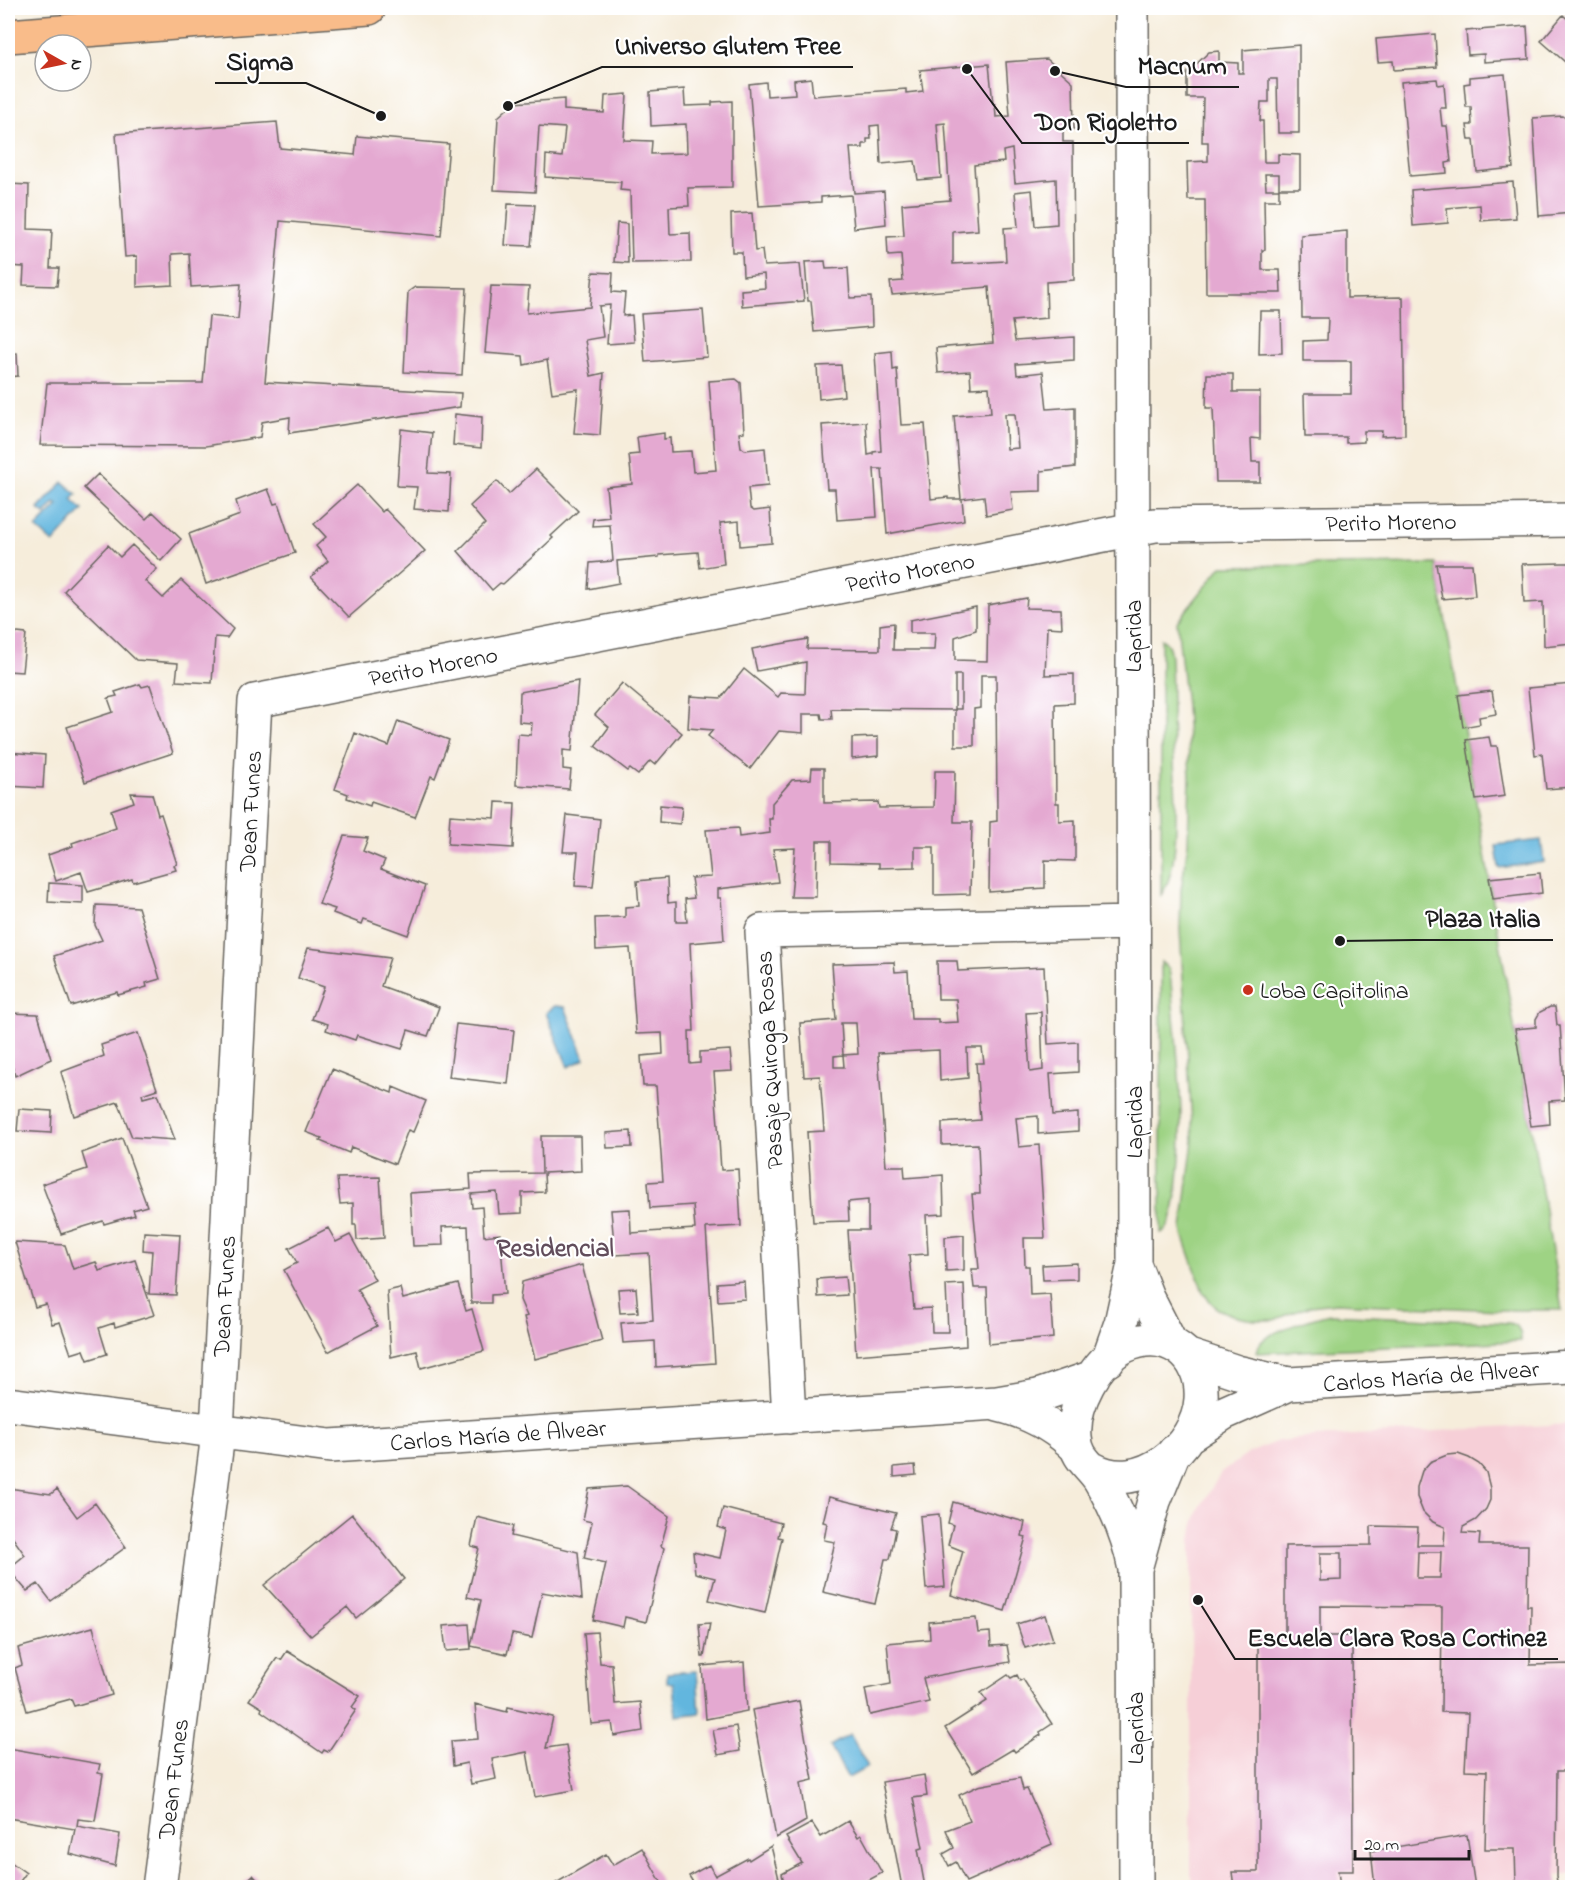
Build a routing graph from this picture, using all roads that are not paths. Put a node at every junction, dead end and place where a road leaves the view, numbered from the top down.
1 (369, 8) edge
2 (1132, 8) edge
3 (8, 36) edge
4 (1572, 520) edge
5 (1132, 529) junction
6 (255, 701) joint
7 (1134, 923) junction
8 (1134, 1264) junction
9 (1180, 1350) junction
10 (1572, 1367) edge
11 (1101, 1368) junction
12 (1289, 1384) junction
13 (8, 1404) edge
14 (990, 1404) junction
15 (789, 1417) junction
16 (217, 1431) junction
17 (1181, 1444) junction
18 (1085, 1459) junction
19 (1135, 1569) junction
20 (159, 1887) edge
21 (1136, 1887) edge

1 - 3 main road
2 - 5 street, Laprida
4 - 5 street, Perito Moreno
5 - 6 street, Perito Moreno
5 - 7 street, Laprida
6 - 16 street, Dean Funes
7 - 8 street, Laprida
7 - 15 street, Pasaje Quiroga Rosas
8 - 9 street, Laprida
8 - 11 street, Laprida
9 - 11 street
9 - 12 street, Carlos María de Alvear
9 - 17 street
10 - 12 street, Carlos María de Alvear
11 - 14 street, Carlos María de Alvear
11 - 18 street
12 - 17 street, Carlos María de Alvear
13 - 16 street, Carlos María de Alvear
14 - 15 street, Carlos María de Alvear
14 - 18 street, Carlos María de Alvear
15 - 16 street, Carlos María de Alvear
16 - 20 street, Dean Funes
17 - 18 street
17 - 19 street, Laprida
18 - 19 street, Laprida
19 - 21 street, Laprida

